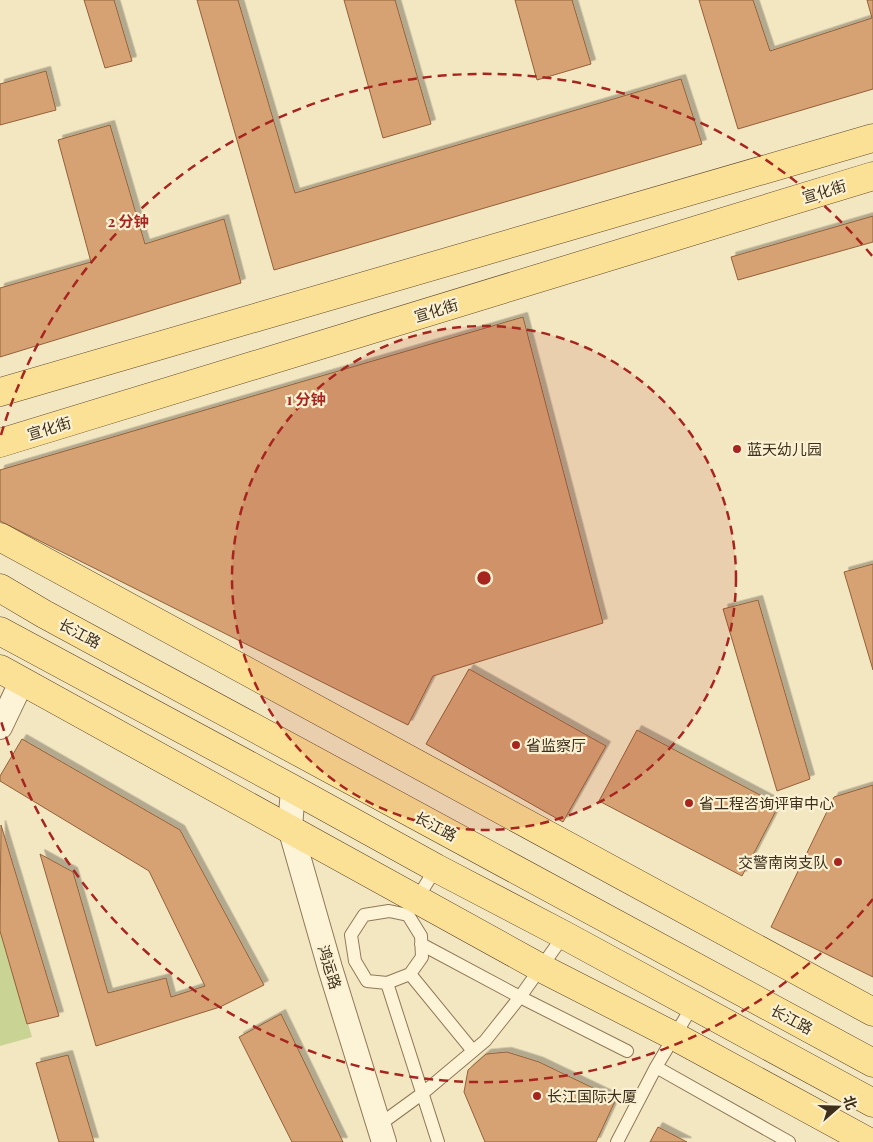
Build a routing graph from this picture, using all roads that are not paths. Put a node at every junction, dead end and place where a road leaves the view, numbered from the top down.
1 (873, 138) edge
2 (873, 176) edge
3 (0, 392) edge
4 (0, 443) edge
5 (0, 537) edge
6 (0, 588) edge
7 (0, 631) edge
8 (11, 675) edge
9 (0, 727) edge
10 (293, 789) junction
11 (290, 828) junction
12 (436, 868) junction
13 (412, 907) junction
14 (564, 935) junction
15 (421, 944) junction
16 (342, 964) junction
17 (541, 968) junction
18 (410, 974) junction
19 (387, 984) junction
20 (520, 997) junction
21 (693, 1005) junction
22 (873, 1012) edge
23 (674, 1036) junction
24 (473, 1051) junction
25 (627, 1051) dead end
26 (873, 1063) edge
27 (656, 1067) junction
28 (423, 1093) junction
29 (873, 1103) edge
30 (873, 1133) edge
31 (381, 1134) edge
32 (438, 1142) edge
33 (617, 1142) edge
34 (789, 1142) edge
35 (869, 1142) edge

1 - 3 main road
2 - 4 main road, 宣化街
5 - 22 main road
6 - 26 main road, 长江路
7 - 10 main road
8 - 9 street
8 - 11 main road
10 - 11 street, 鸿运路
10 - 12 main road
11 - 13 main road
11 - 16 street, 鸿运路
12 - 13 lane
12 - 14 main road
13 - 15 lane
13 - 16 lane
13 - 17 main road
14 - 17 lane
14 - 21 main road
15 - 18 lane
15 - 20 lane
16 - 19 lane
16 - 31 street, 鸿运路
17 - 20 lane
17 - 23 main road
18 - 19 lane
18 - 24 lane
19 - 28 lane
20 - 24 lane
20 - 25 lane
21 - 23 lane
21 - 29 main road
23 - 27 lane
23 - 35 main road
24 - 28 lane
27 - 33 lane
27 - 34 lane
28 - 31 lane
28 - 32 lane
30 - 35 lane

